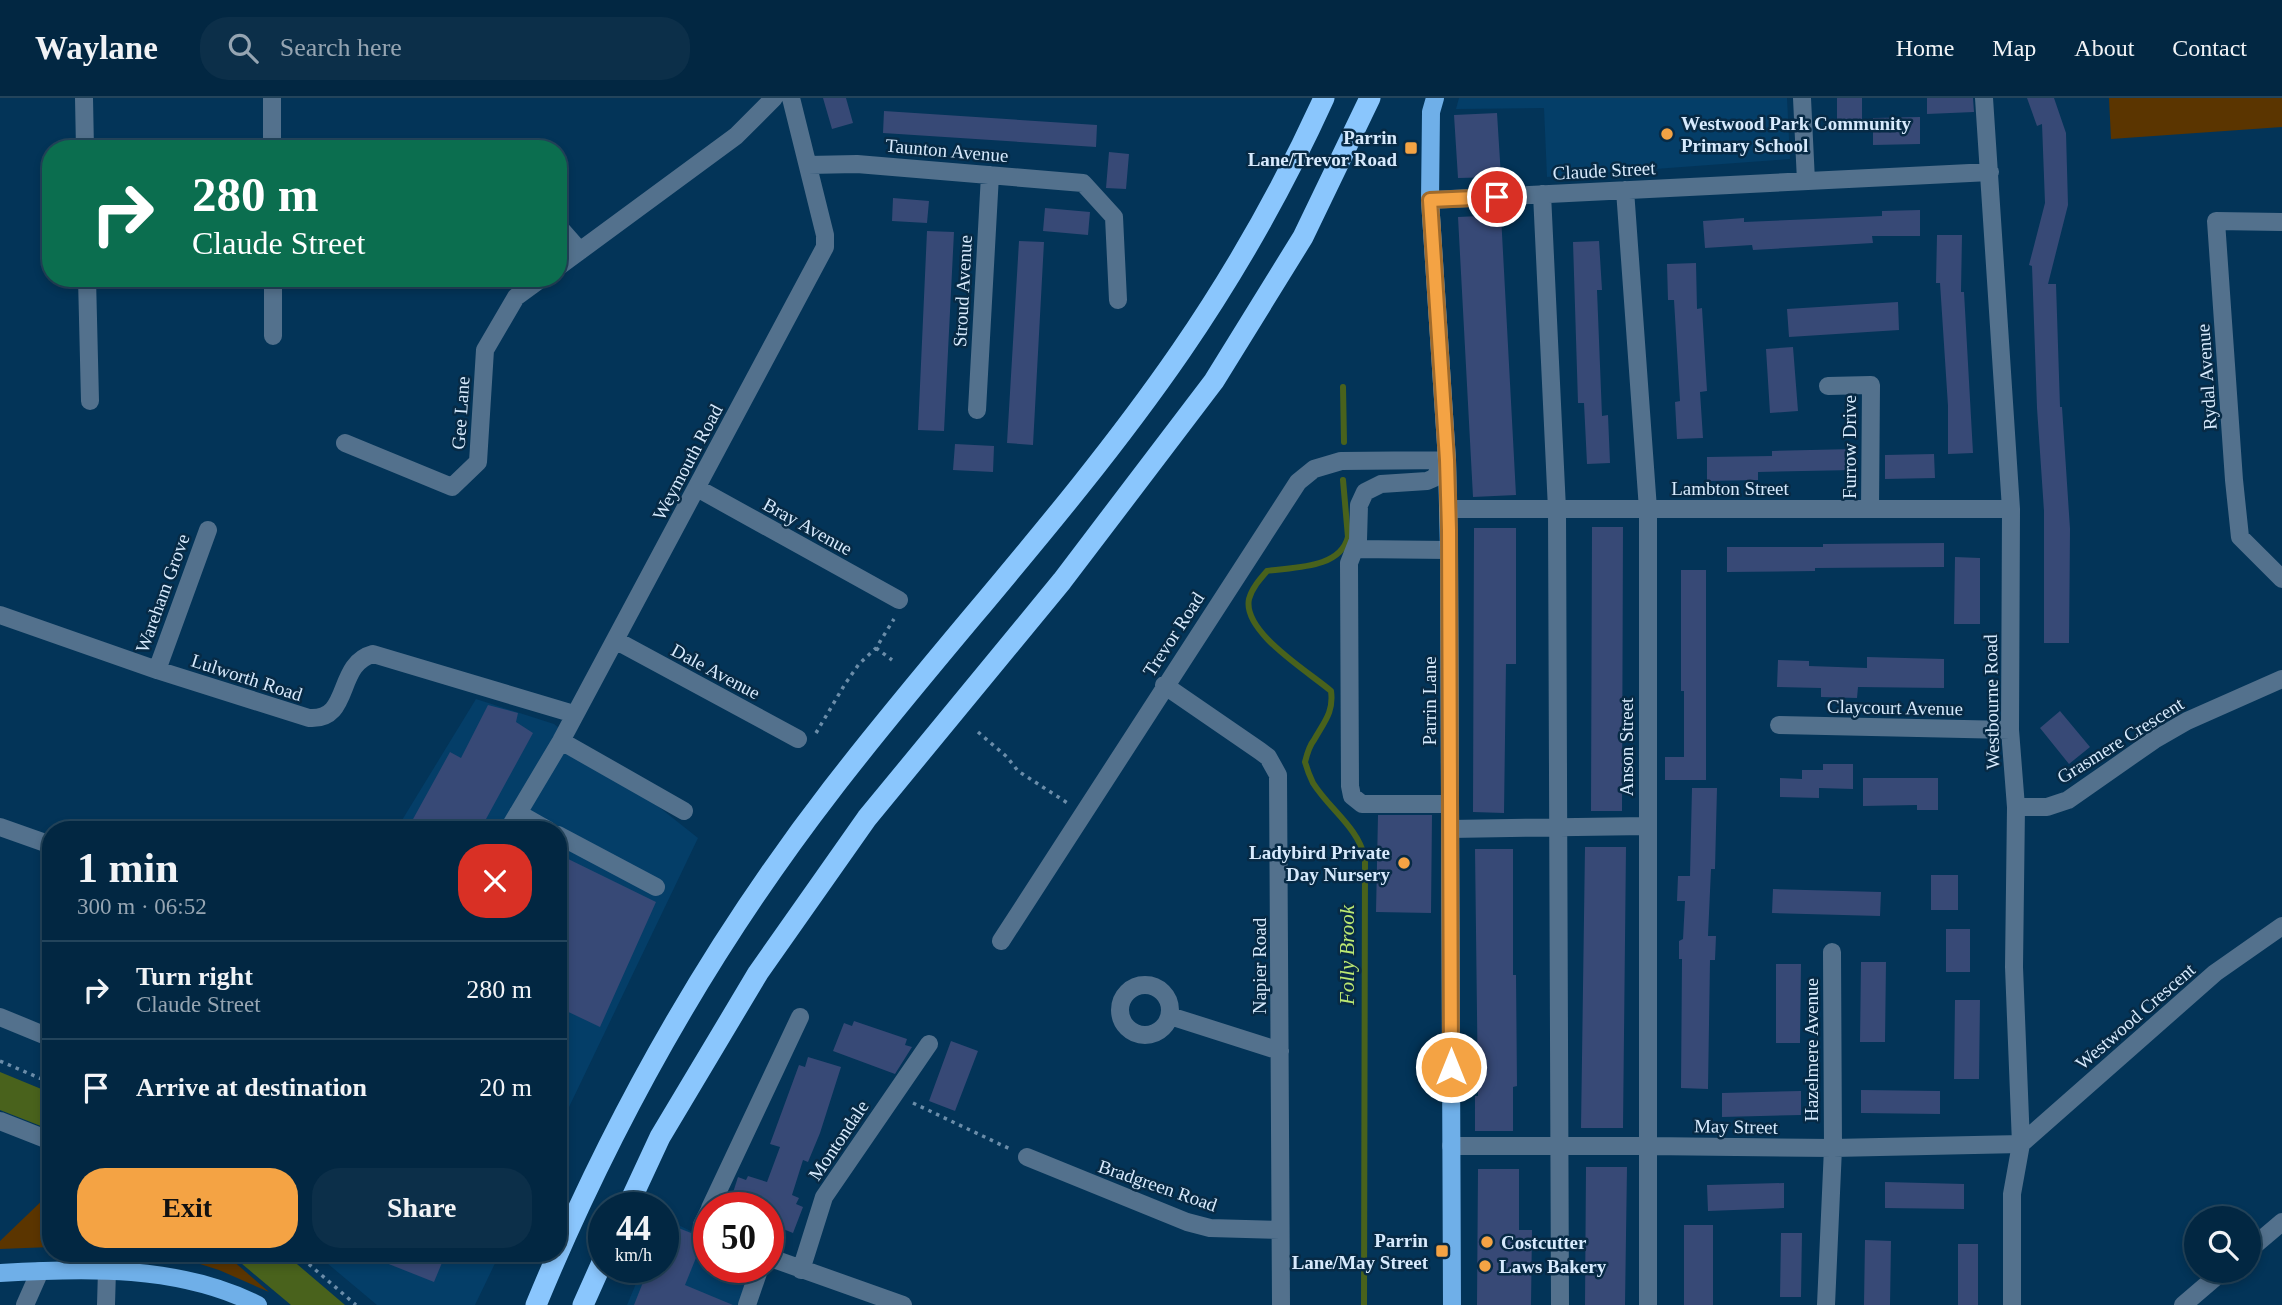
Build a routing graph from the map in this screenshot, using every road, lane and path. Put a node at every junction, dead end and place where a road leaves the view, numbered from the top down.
1 (84, 98) edge
2 (272, 98) edge
3 (774, 98) edge
4 (791, 98) edge
5 (1324, 98) edge
6 (1370, 98) edge
7 (1435, 98) edge
8 (1802, 98) edge
9 (1984, 98) edge
10 (85, 140) edge
11 (272, 140) edge
12 (808, 165) junction
13 (1990, 172) junction
14 (989, 175) junction
15 (1807, 181) junction
16 (1625, 190) junction
17 (1542, 194) junction
18 (1430, 200) junction
19 (2282, 222) edge
20 (567, 236) edge
21 (580, 251) junction
22 (567, 260) edge
23 (87, 287) edge
24 (273, 287) edge
25 (530, 287) edge
26 (1118, 300) dead end
27 (273, 336) dead end
28 (1828, 386) dead end
29 (90, 401) dead end
30 (977, 410) dead end
31 (345, 443) dead end
32 (1447, 460) junction
33 (696, 488) junction
34 (1448, 509) junction
35 (1557, 509) junction
36 (1648, 509) junction
37 (1870, 509) junction
38 (2011, 509) junction
39 (208, 530) dead end
40 (1356, 549) junction
41 (1449, 550) junction
42 (2282, 579) edge
43 (899, 600) joint
44 (0, 615) edge
45 (615, 640) junction
46 (876, 648) junction
47 (892, 660) dead end
48 (157, 670) junction
49 (2282, 679) edge
50 (1164, 685) junction
51 (575, 715) junction
52 (1779, 725) dead end
53 (2010, 730) junction
54 (978, 732) dead end
55 (798, 738) joint
56 (561, 741) junction
57 (1450, 804) junction
58 (2016, 807) junction
59 (684, 811) dead end
60 (518, 813) junction
61 (1083, 813) junction
62 (513, 821) edge
63 (532, 821) edge
64 (1647, 826) junction
65 (0, 827) edge
66 (1558, 828) junction
67 (1450, 829) junction
68 (567, 840) edge
69 (42, 842) edge
70 (656, 887) dead end
71 (2282, 926) edge
72 (1001, 941) dead end
73 (1832, 952) dead end
74 (1170, 1016) dead end
75 (0, 1017) edge
76 (800, 1017) dead end
77 (42, 1034) edge
78 (929, 1044) dead end
79 (1280, 1051) junction
80 (0, 1061) edge
81 (42, 1079) edge
82 (895, 1094) junction
83 (0, 1121) edge
84 (42, 1137) edge
85 (2021, 1144) junction
86 (1451, 1146) junction
87 (1559, 1146) junction
88 (1648, 1146) junction
89 (1833, 1149) junction
90 (1027, 1157) joint
91 (635, 1192) edge
92 (720, 1192) edge
93 (2282, 1222) edge
94 (1280, 1230) junction
95 (567, 1236) edge
96 (2261, 1240) edge
97 (306, 1262) edge
98 (555, 1262) edge
99 (784, 1263) edge
100 (107, 1270) junction
101 (801, 1270) junction
102 (40, 1271) junction
103 (0, 1273) edge
104 (593, 1283) edge
105 (755, 1283) edge
106 (2209, 1283) edge
107 (253, 1303) edge
108 (25, 1305) edge
109 (106, 1305) edge
110 (355, 1305) edge
111 (536, 1305) edge
112 (583, 1305) edge
113 (747, 1305) edge
114 (903, 1305) edge
115 (1281, 1305) edge
116 (1452, 1305) edge
117 (1559, 1305) edge
118 (1648, 1305) edge
119 (1826, 1305) edge
120 (2012, 1305) edge
121 (2183, 1305) edge

1 - 10 street
2 - 11 street
3 - 21 street
4 - 12 street, Weymouth Road
5 - 95 highway
6 - 91 highway
7 - 18 main road, Parrin Lane
8 - 15 street
9 - 13 street, Westbourne Road
12 - 14 street, Taunton Avenue
12 - 33 street, Weymouth Road
13 - 15 street, Claude Street
13 - 38 street, Westbourne Road
14 - 26 street, Taunton Avenue
14 - 30 street, Stroud Avenue
15 - 16 street, Claude Street
16 - 17 street, Claude Street
16 - 36 street, Anson Street
17 - 18 street, Claude Street
17 - 35 street
18 - 32 main road, Parrin Lane
19 - 42 street, Rydal Avenue
20 - 21 street
21 - 22 street
23 - 29 street
24 - 27 street
25 - 31 street, Gee Lane
28 - 37 street, Furrow Drive
32 - 34 main road, Parrin Lane
32 - 40 street
32 - 50 street, Trevor Road
33 - 43 street, Bray Avenue
33 - 45 street, Weymouth Road
34 - 35 street, Lambton Street
34 - 41 main road, Parrin Lane
35 - 36 street, Lambton Street
35 - 66 street
36 - 37 street, Lambton Street
36 - 64 street, Anson Street
37 - 38 street, Lambton Street
38 - 53 street, Westbourne Road
39 - 48 street, Wareham Grove
40 - 41 street
40 - 57 street
41 - 57 main road, Parrin Lane
43 - 46 path
44 - 48 street, Lulworth Road
45 - 51 street, Weymouth Road
45 - 55 street, Dale Avenue
46 - 47 path
46 - 55 path
48 - 51 street, Lulworth Road
49 - 58 street, Grasmere Crescent
50 - 61 street, Trevor Road
50 - 79 street, Napier Road
51 - 56 street, Weymouth Road
52 - 53 street, Claycourt Avenue
53 - 58 street, Westbourne Road
54 - 61 path
56 - 59 street
56 - 60 street, Weymouth Road
57 - 67 main road, Parrin Lane
58 - 85 street, Westbourne Road
60 - 62 street, Weymouth Road
60 - 63 street
61 - 72 street, Trevor Road
64 - 66 street
64 - 88 street, Anson Street
65 - 69 street
66 - 67 street
66 - 87 street
67 - 86 main road, Parrin Lane
68 - 70 street
71 - 85 street, Westwood Crescent
73 - 89 street, Hazelmere Avenue
74 - 79 street
75 - 77 street
76 - 92 street
78 - 82 street, Montondale
79 - 94 street, Napier Road
80 - 81 path
82 - 90 path
82 - 101 street, Montondale
83 - 84 street
85 - 89 street, May Street
85 - 120 street, Westbourne Road
86 - 87 street, May Street
86 - 116 main road, Parrin Lane
87 - 88 street, May Street
87 - 117 street
88 - 89 street, May Street
88 - 118 street, Anson Street
89 - 119 street, Hazelmere Avenue
90 - 94 street, Bradgreen Road
93 - 96 street
94 - 115 street, Napier Road
97 - 110 path
98 - 111 highway
99 - 101 street
100 - 102 main road
100 - 107 main road
100 - 109 street
101 - 114 street
102 - 103 main road
102 - 108 street
104 - 112 highway
105 - 113 street
106 - 121 street

